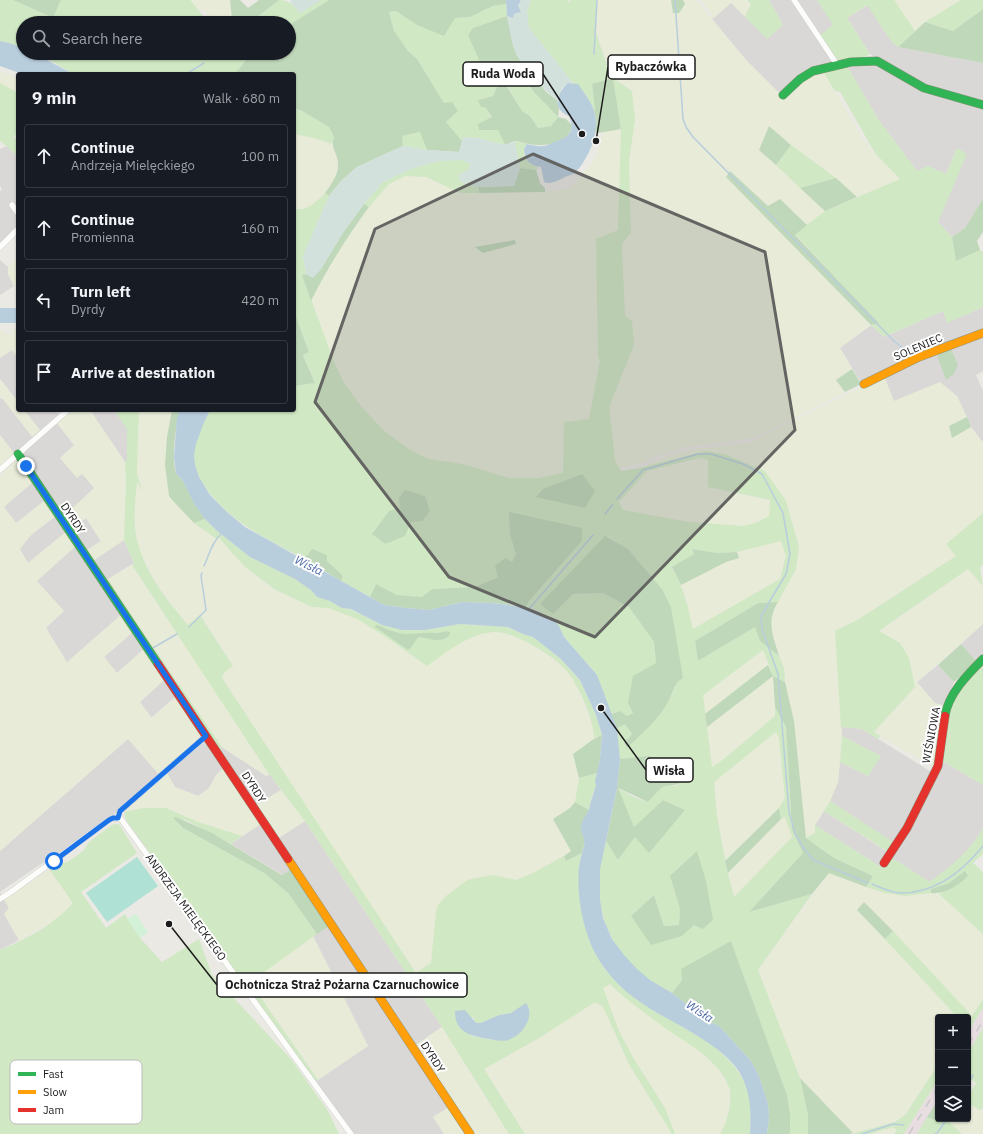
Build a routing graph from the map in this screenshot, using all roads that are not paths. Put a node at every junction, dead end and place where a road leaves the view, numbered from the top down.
1 (794, 0) edge
2 (838, 66) junction
3 (782, 95) dead end
4 (983, 105) edge
5 (12, 205) dead end
6 (16, 210) edge
7 (16, 231) edge
8 (0, 247) edge
9 (983, 333) edge
10 (864, 384) dead end
11 (66, 412) edge
12 (18, 454) junction
13 (0, 470) edge
14 (983, 659) edge
15 (206, 736) junction
16 (118, 818) junction
17 (884, 862) dead end
18 (0, 898) edge
19 (350, 1134) edge
20 (470, 1134) edge

1 - 2 street
2 - 3 street
2 - 4 street
5 - 6 street
7 - 8 street
9 - 10 street, SOLENIEC
11 - 12 street
12 - 13 street
12 - 15 street, DYRDY
14 - 17 street, WIŚNIOWA
15 - 16 street
15 - 20 street, DYRDY
16 - 18 street
16 - 19 street, ANDRZEJA MIELĘCKIEGO

